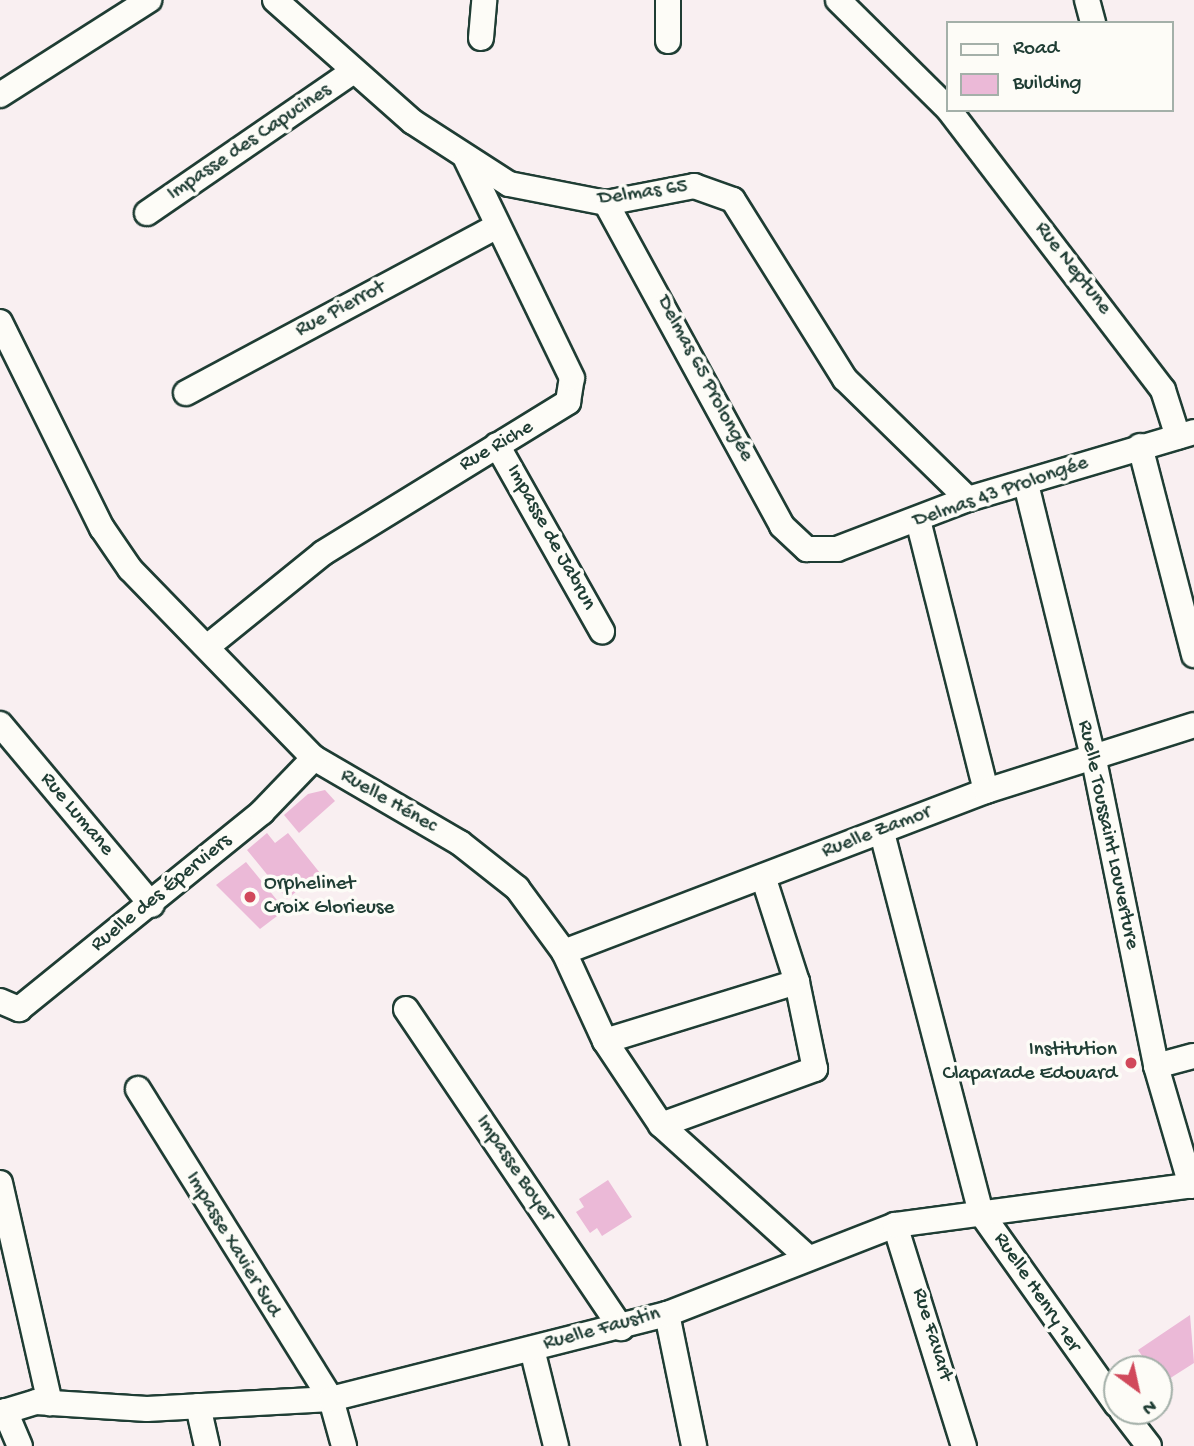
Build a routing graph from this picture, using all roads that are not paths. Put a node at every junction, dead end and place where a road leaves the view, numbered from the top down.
1 (149, 0) edge
2 (275, 0) edge
3 (484, 0) edge
4 (668, 0) edge
5 (838, 0) edge
6 (1087, 0) edge
7 (1092, 21) edge
8 (481, 38) dead end
9 (668, 41) dead end
10 (352, 72) junction
11 (0, 95) edge
12 (946, 107) edge
13 (950, 112) edge
14 (466, 159) junction
15 (606, 203) junction
16 (147, 212) dead end
17 (496, 227) junction
18 (0, 322) edge
19 (186, 393) dead end
20 (1186, 434) edge
21 (497, 445) junction
22 (1140, 446) junction
23 (1026, 484) junction
24 (968, 499) junction
25 (918, 520) junction
26 (807, 549) joint
27 (602, 631) dead end
28 (207, 648) junction
29 (1194, 655) edge
30 (0, 724) edge
31 (1194, 725) edge
32 (314, 758) junction
33 (1094, 760) junction
34 (986, 791) junction
35 (881, 834) junction
36 (763, 876) junction
37 (152, 905) junction
38 (564, 952) junction
39 (797, 982) junction
40 (0, 1001) edge
41 (406, 1009) dead end
42 (605, 1041) junction
43 (1194, 1056) edge
44 (1156, 1066) junction
45 (138, 1089) dead end
46 (661, 1125) junction
47 (0, 1183) edge
48 (1192, 1185) edge
49 (981, 1213) junction
50 (895, 1225) junction
51 (806, 1256) junction
52 (667, 1314) junction
53 (621, 1328) junction
54 (532, 1349) junction
55 (1103, 1385) edge
56 (331, 1399) junction
57 (50, 1403) junction
58 (198, 1406) junction
59 (2, 1412) edge
60 (1133, 1425) edge
61 (20, 1446) edge
62 (207, 1446) edge
63 (344, 1446) edge
64 (556, 1446) edge
65 (695, 1446) edge
66 (964, 1446) edge
67 (1149, 1446) edge

1 - 11 street
2 - 10 street, Delmas 65
3 - 8 street
4 - 9 street
5 - 12 street, Rue Neptune
6 - 7 street
10 - 14 street, Delmas 65
10 - 16 street, Impasse des Capucines
13 - 20 street, Rue Neptune
14 - 15 street, Delmas 65
14 - 17 street, Rue Riche
15 - 24 street, Delmas 65
15 - 26 street, Delmas 65 Prolongée
17 - 19 street, Rue Pierrot
17 - 21 street, Rue Riche
18 - 28 street, Ruelle Hénec
20 - 22 street, Delmas 43 Prolongée
21 - 27 street, Impasse de Jabrun
21 - 28 street, Rue Riche
22 - 23 street, Delmas 43 Prolongée
22 - 29 street
23 - 24 street, Delmas 43 Prolongée
23 - 33 street, Ruelle Toussaint Louverture
24 - 25 street, Delmas 43 Prolongée
25 - 26 street, Delmas 43 Prolongée
25 - 34 street
28 - 32 street, Ruelle Hénec
30 - 37 street, Rue Lumane
31 - 33 street, Ruelle Zamor
32 - 37 street, Ruelle des Éperviers
32 - 38 street, Ruelle Hénec
33 - 34 street, Ruelle Zamor
33 - 44 street, Ruelle Toussaint Louverture
34 - 35 street, Ruelle Zamor
35 - 36 street, Ruelle Zamor
35 - 49 street
36 - 38 street, Ruelle Zamor
36 - 39 street
37 - 40 street, Ruelle des Éperviers
38 - 42 street, Ruelle Hénec
39 - 42 street
39 - 46 street
41 - 53 street, Impasse Boyer
42 - 46 street, Ruelle Hénec
43 - 44 street
44 - 48 street, Ruelle Toussaint Louverture
45 - 56 street, Impasse Xavier Sud
46 - 51 street, Ruelle Hénec
47 - 57 street
48 - 49 street, Ruelle Faustin
49 - 50 street, Ruelle Faustin
49 - 55 street, Ruelle Henry 1er
50 - 51 street, Ruelle Faustin
50 - 66 street, Rue Favart
51 - 52 street, Ruelle Faustin
52 - 53 street, Ruelle Faustin
52 - 65 street
53 - 54 street, Ruelle Faustin
54 - 56 street, Ruelle Faustin
54 - 64 street
56 - 58 street, Ruelle Faustin
56 - 63 street, Impasse Xavier Sud
57 - 58 street, Ruelle Faustin
57 - 59 street, Ruelle Faustin
58 - 62 street
59 - 61 street
60 - 67 street

